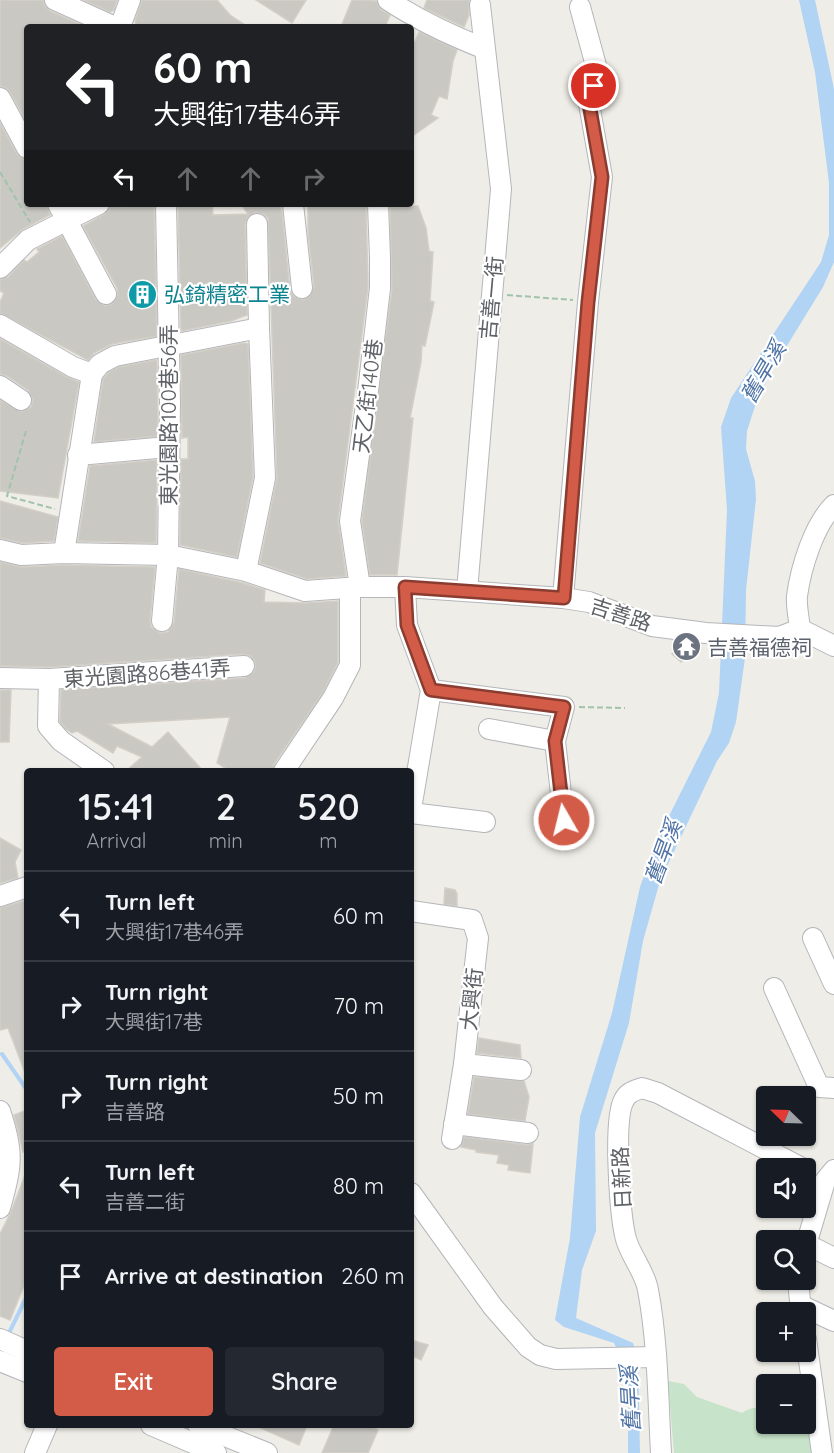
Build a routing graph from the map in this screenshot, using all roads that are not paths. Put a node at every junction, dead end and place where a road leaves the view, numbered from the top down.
1 (55, 0) edge
2 (130, 0) edge
3 (388, 0) edge
4 (480, 5) dead end
5 (580, 7) dead end
6 (409, 14) edge
7 (108, 24) edge
8 (121, 24) edge
9 (483, 48) junction
10 (0, 98) edge
11 (24, 142) edge
12 (85, 207) edge
13 (166, 207) edge
14 (293, 207) edge
15 (378, 207) edge
16 (62, 212) edge
17 (257, 224) dead end
18 (0, 268) edge
19 (302, 288) dead end
20 (106, 294) dead end
21 (0, 325) edge
22 (259, 328) junction
23 (169, 344) junction
24 (92, 374) junction
25 (0, 386) edge
26 (21, 400) dead end
27 (168, 447) junction
28 (78, 455) junction
29 (834, 505) edge
30 (0, 550) edge
31 (64, 553) junction
32 (168, 555) junction
33 (246, 572) junction
34 (355, 587) junction
35 (405, 587) junction
36 (467, 591) junction
37 (564, 598) junction
38 (162, 621) dead end
39 (800, 629) junction
40 (834, 646) edge
41 (244, 666) dead end
42 (0, 678) edge
43 (50, 679) junction
44 (431, 690) junction
45 (489, 729) dead end
46 (555, 741) junction
47 (100, 768) edge
48 (286, 768) edge
49 (414, 793) edge
50 (414, 811) edge
51 (564, 820) dead end
52 (485, 822) dead end
53 (24, 887) edge
54 (0, 896) edge
55 (414, 911) edge
56 (813, 938) dead end
57 (834, 984) edge
58 (774, 988) dead end
59 (464, 1064) junction
60 (521, 1070) dead end
61 (834, 1088) edge
62 (0, 1111) edge
63 (528, 1132) dead end
64 (783, 1158) edge
65 (816, 1173) edge
66 (831, 1178) edge
67 (414, 1197) edge
68 (0, 1208) edge
69 (811, 1230) edge
70 (816, 1249) edge
71 (834, 1258) edge
72 (816, 1314) edge
73 (834, 1321) edge
74 (0, 1340) edge
75 (24, 1350) edge
76 (656, 1357) junction
77 (0, 1361) edge
78 (809, 1362) edge
79 (24, 1371) edge
80 (834, 1417) edge
81 (46, 1428) edge
82 (160, 1428) edge
83 (200, 1428) edge
84 (834, 1444) edge
85 (214, 1447) edge
86 (35, 1453) edge
87 (267, 1453) edge
88 (661, 1453) edge
89 (822, 1453) edge

1 - 7 street
2 - 8 street
3 - 6 street
4 - 9 street, 吉善一街
5 - 37 street
6 - 9 street
9 - 36 street, 吉善一街
10 - 11 street
12 - 16 street
13 - 23 street, 東光園路100巷56弄
14 - 19 street
15 - 34 street, 天乙街140巷
16 - 18 street
16 - 20 street
17 - 22 street
21 - 24 street
22 - 23 street
22 - 33 street
23 - 24 street
23 - 27 street, 東光園路100巷56弄
24 - 28 street
25 - 26 street
27 - 28 street
27 - 32 street, 東光園路100巷56弄
28 - 31 street
29 - 39 street
30 - 31 street, 吉善路
31 - 32 street, 吉善路
32 - 33 street, 吉善路
32 - 38 street, 東光園路100巷56弄
33 - 34 street, 吉善路
34 - 35 street, 吉善路
34 - 48 street, 天乙街140巷
35 - 36 street, 吉善路
35 - 44 street
36 - 37 street, 吉善路
37 - 39 street, 吉善路
39 - 40 street
41 - 43 street, 東光園路86巷41弄
42 - 43 street, 東光園路86巷41弄
43 - 47 street
44 - 46 street
44 - 49 street
45 - 46 street
46 - 51 street
50 - 52 street
53 - 54 street
55 - 59 street, 大興街
56 - 57 street
58 - 61 street
59 - 60 street
59 - 63 street, 大興街
62 - 68 street
64 - 76 street, 日新路
65 - 66 street, 日新路
66 - 69 street
67 - 76 street
70 - 71 street
72 - 73 street
74 - 75 street
76 - 88 street, 日新路
77 - 79 street
78 - 89 street
80 - 84 street
81 - 86 street
82 - 85 street
83 - 85 street
85 - 87 street

